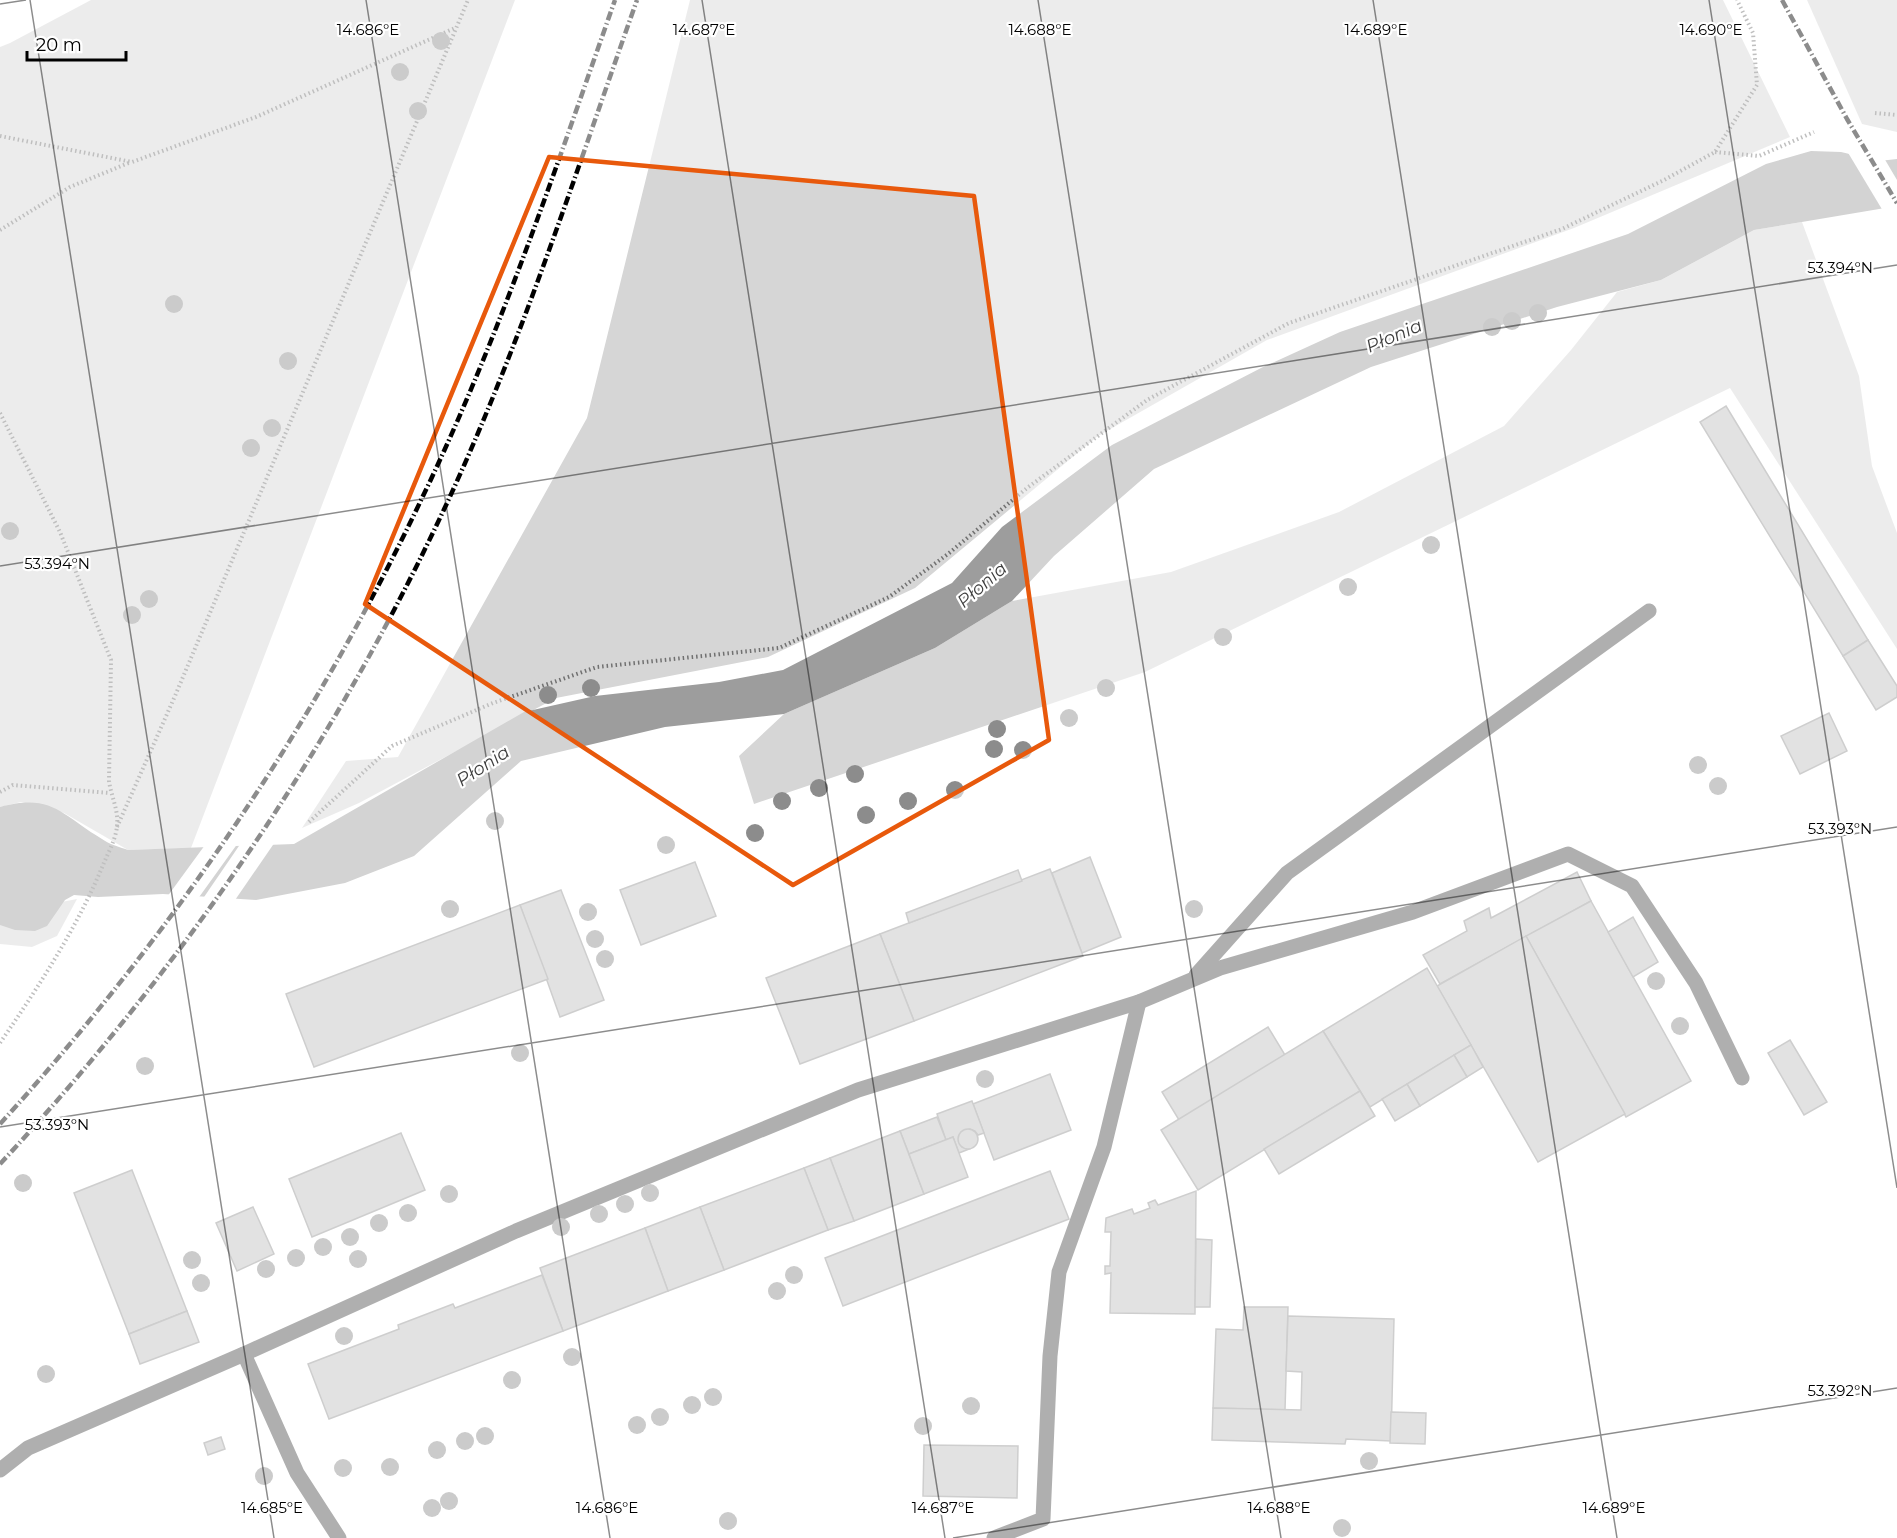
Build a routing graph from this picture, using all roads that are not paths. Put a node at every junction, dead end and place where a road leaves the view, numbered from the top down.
1 (1649, 611) dead end
2 (1192, 980) junction
3 (1139, 1002) junction
4 (1742, 1078) dead end
5 (244, 1354) junction
6 (0, 1470) edge
7 (339, 1538) edge
8 (994, 1538) edge

1 - 2 lane
2 - 3 lane
2 - 4 lane
3 - 5 lane
3 - 8 lane
5 - 6 lane
5 - 7 lane

